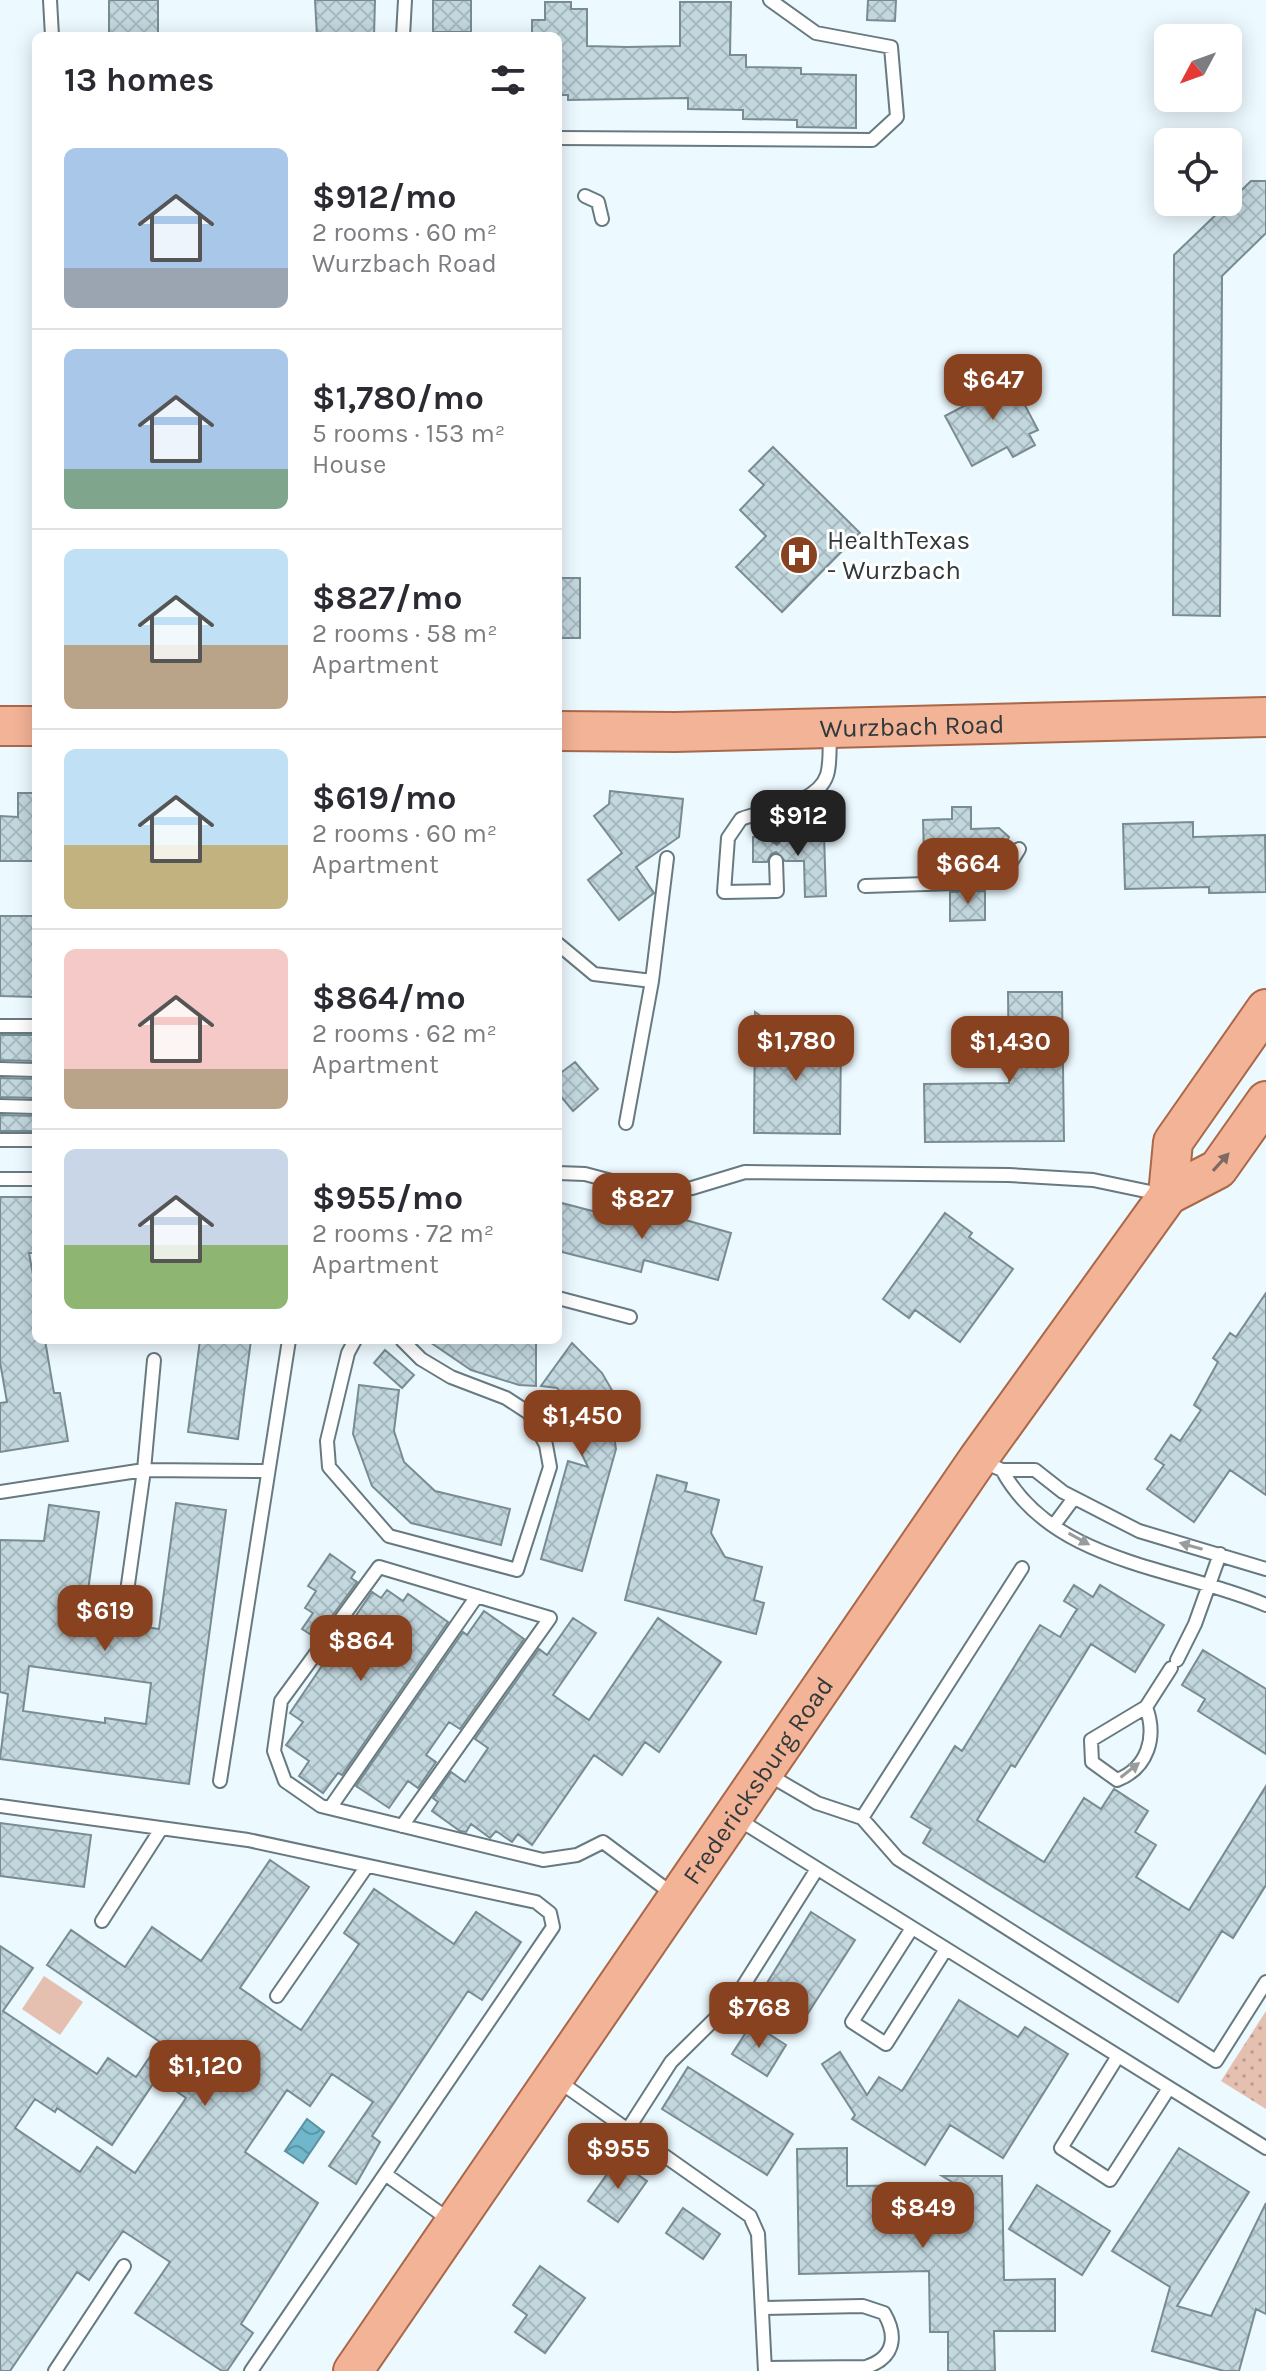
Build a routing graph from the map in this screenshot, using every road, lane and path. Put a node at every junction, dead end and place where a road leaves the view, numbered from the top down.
1 (50, 0) edge
2 (405, 0) edge
3 (770, 0) edge
4 (52, 32) edge
5 (403, 32) edge
6 (562, 138) edge
7 (1266, 717) edge
8 (0, 726) edge
9 (32, 726) edge
10 (831, 728) junction
11 (562, 731) edge
12 (776, 807) junction
13 (776, 836) dead end
14 (1019, 849) dead end
15 (667, 858) dead end
16 (776, 861) dead end
17 (865, 886) dead end
18 (562, 947) edge
19 (652, 981) junction
20 (1266, 1009) edge
21 (0, 1026) edge
22 (32, 1026) edge
23 (1244, 1040) junction
24 (0, 1069) edge
25 (32, 1070) edge
26 (0, 1106) edge
27 (32, 1107) edge
28 (1262, 1107) edge
29 (626, 1123) dead end
30 (0, 1140) edge
31 (32, 1140) edge
32 (562, 1173) edge
33 (0, 1179) edge
34 (32, 1179) edge
35 (1168, 1195) junction
36 (562, 1299) edge
37 (630, 1317) dead end
38 (288, 1344) edge
39 (354, 1344) edge
40 (406, 1344) edge
41 (154, 1360) dead end
42 (990, 1464) junction
43 (144, 1470) junction
44 (268, 1471) junction
45 (0, 1492) edge
46 (1074, 1498) junction
47 (1054, 1525) junction
48 (1220, 1554) junction
49 (1022, 1568) dead end
50 (1266, 1569) edge
51 (1208, 1586) junction
52 (477, 1596) junction
53 (1266, 1605) edge
54 (124, 1613) dead end
55 (1146, 1707) junction
56 (762, 1772) junction
57 (220, 1781) dead end
58 (0, 1806) edge
59 (330, 1808) junction
60 (732, 1816) junction
61 (862, 1818) junction
62 (402, 1826) junction
63 (161, 1829) junction
64 (367, 1866) junction
65 (817, 1869) junction
66 (677, 1897) junction
67 (102, 1921) dead end
68 (912, 1928) junction
69 (946, 1949) junction
70 (1266, 1982) edge
71 (277, 1996) dead end
72 (1118, 2056) junction
73 (553, 2078) junction
74 (1169, 2088) junction
75 (628, 2129) junction
76 (1266, 2148) edge
77 (385, 2174) junction
78 (454, 2223) junction
79 (124, 2266) dead end
80 (764, 2308) junction
81 (765, 2369) edge
82 (55, 2371) edge
83 (251, 2371) edge
84 (353, 2371) edge

1 - 4 lane
2 - 5 lane
3 - 6 lane
7 - 10 main road, Wurzbach Road
8 - 9 main road
10 - 11 main road, Wurzbach Road
10 - 12 lane
12 - 13 lane
12 - 16 lane
14 - 17 lane
15 - 19 lane
18 - 19 lane
19 - 29 lane
20 - 23 main road
21 - 22 lane
23 - 28 main road
23 - 35 main road
24 - 25 lane
26 - 27 lane
35 -> 28 main road, Fredericksburg Road
30 - 31 lane
32 - 35 lane
33 - 34 lane
35 - 42 main road, Fredericksburg Road
36 - 37 lane
38 - 44 lane
39 - 40 lane
41 - 43 lane
42 - 46 lane
42 - 47 lane
42 - 56 main road, Fredericksburg Road
43 - 44 lane
43 - 45 lane
43 - 54 lane
44 - 57 lane
46 - 47 lane
48 -> 46 lane
47 -> 51 lane
48 - 50 lane
48 - 51 lane
49 - 61 lane
51 - 53 lane
51 - 55 lane
52 - 59 lane
52 - 59 lane
52 - 62 lane
55 -> 55 lane
56 - 60 main road, Fredericksburg Road
56 - 61 lane
58 - 63 lane
59 - 62 lane
60 - 65 lane
60 - 66 main road, Fredericksburg Road
61 - 70 lane
62 - 66 lane
63 - 64 lane
63 - 67 lane
64 - 71 lane
64 - 77 lane
65 - 68 lane
65 - 75 lane
66 - 73 main road, Fredericksburg Road
68 - 69 lane
68 - 69 lane
69 - 72 lane
72 - 74 lane
72 - 74 lane
73 - 75 lane
73 - 78 main road, Fredericksburg Road
74 - 76 lane
75 - 80 lane
77 - 78 lane
77 - 83 lane
78 - 84 main road, Fredericksburg Road
79 - 82 lane
80 - 81 lane
80 - 81 lane

